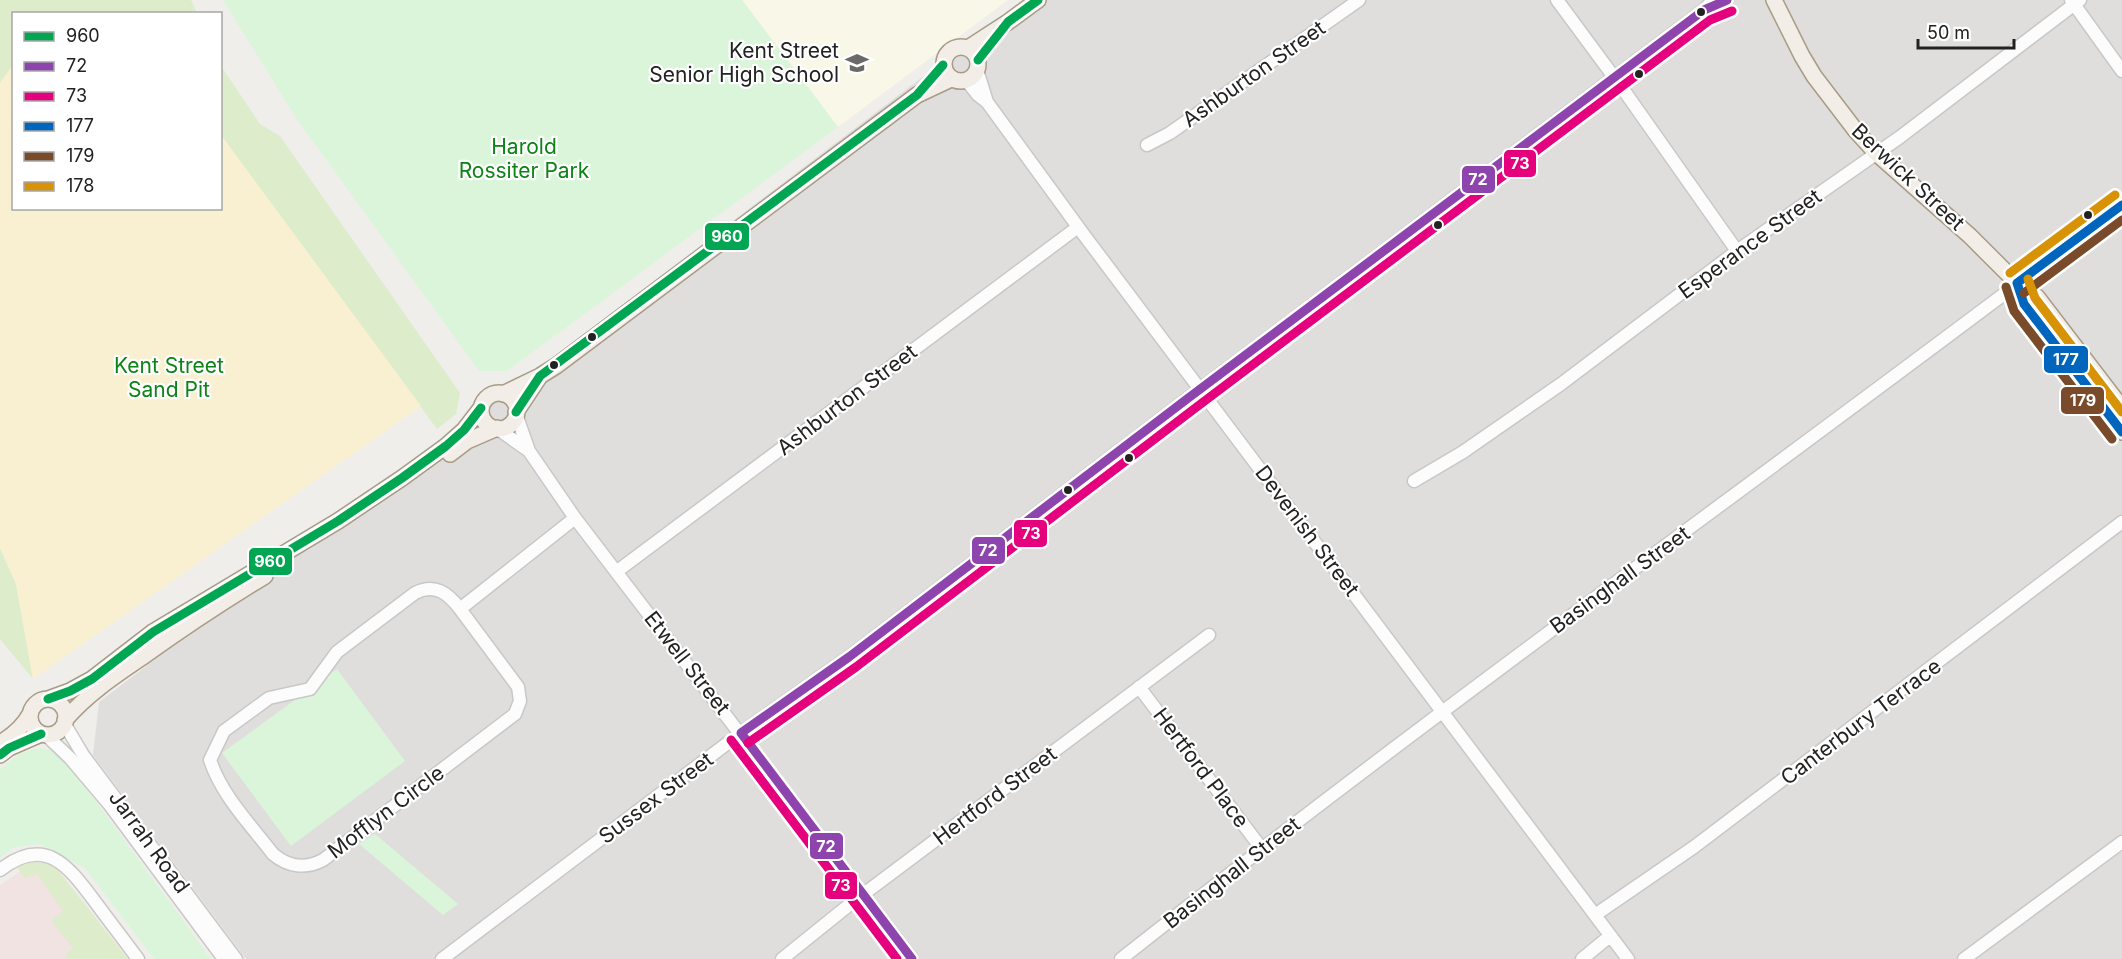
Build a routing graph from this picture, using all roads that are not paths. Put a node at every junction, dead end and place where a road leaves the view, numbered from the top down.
1 (1038, 0) edge
2 (1359, 0) edge
3 (1557, 0) edge
4 (1713, 0) edge
5 (1727, 0) edge
6 (1774, 0) edge
7 (2075, 2) edge
8 (1704, 10) junction
9 (1008, 22) junction
10 (968, 48) junction
11 (963, 71) junction
12 (2122, 71) edge
13 (1615, 78) junction
14 (1147, 145) dead end
15 (1876, 153) junction
16 (2122, 205) edge
17 (1078, 227) junction
18 (1737, 251) junction
19 (2017, 283) junction
20 (540, 376) junction
21 (1201, 390) junction
22 (503, 394) junction
23 (481, 408) junction
24 (2122, 408) edge
25 (516, 413) junction
26 (498, 428) junction
27 (2122, 432) edge
28 (529, 452) junction
29 (1414, 482) dead end
30 (575, 518) junction
31 (2122, 522) edge
32 (616, 572) junction
33 (460, 609) junction
34 (1209, 635) dead end
35 (1139, 687) junction
36 (48, 699) junction
37 (1442, 711) junction
38 (30, 714) junction
39 (65, 721) junction
40 (741, 733) junction
41 (43, 734) junction
42 (0, 743) edge
43 (0, 755) edge
44 (2122, 842) edge
45 (1262, 849) junction
46 (0, 870) edge
47 (864, 894) junction
48 (1595, 915) junction
49 (1610, 936) junction
50 (138, 959) edge
51 (224, 959) edge
52 (236, 959) edge
53 (442, 959) edge
54 (782, 959) edge
55 (912, 959) edge
56 (1121, 959) edge
57 (1582, 959) edge
58 (1628, 959) edge
59 (1964, 959) edge

1 - 9 main road
2 - 14 street, Ashburton Street
3 - 13 street
4 - 8 street, Sussex Street
5 - 8 street, Sussex Street
6 - 15 main road, Berwick Street
7 - 12 street
7 - 15 street, Esperance Street
8 - 13 street, Sussex Street
9 - 10 main road
9 - 11 main road
10 - 11 main road
10 - 11 main road
11 - 17 street, Devenish Street
11 - 20 main road
13 - 18 street
13 - 21 street, Sussex Street
15 - 18 street, Esperance Street
15 - 19 main road, Berwick Street
16 - 19 street, Basinghall Street
17 - 21 street, Devenish Street
17 - 32 street, Ashburton Street
18 - 29 street, Esperance Street
19 - 24 main road, Berwick Street
19 - 27 main road, Berwick Street
19 - 37 street, Basinghall Street
20 - 22 main road
20 - 25 main road
21 - 37 street, Devenish Street
21 - 40 street, Sussex Street
22 - 23 main road
22 - 25 main road
23 - 26 main road
23 - 36 main road
25 - 26 main road
25 - 28 street, Etwell Street
26 - 28 street, Etwell Street
26 - 39 main road
28 - 30 street, Etwell Street
30 - 32 street, Etwell Street
30 - 33 street
31 - 48 street, Canterbury Terrace
32 - 40 street, Etwell Street
33 - 33 street, Mofflyn Circle
34 - 35 street, Hertford Street
35 - 45 street, Hertford Place
35 - 47 street, Hertford Street
36 - 38 main road
36 - 39 main road
37 - 45 street, Basinghall Street
37 - 48 street, Devenish Street
38 - 41 main road
38 - 42 main road
39 - 41 main road
39 - 52 street, Jarrah Road
40 - 47 street, Etwell Street
40 - 53 street, Sussex Street
41 - 43 main road
41 - 51 street, Jarrah Road
44 - 59 street
45 - 56 street, Basinghall Street
46 - 50 street
47 - 54 street, Hertford Street
47 - 55 street, Etwell Street
48 - 49 street, Devenish Street
49 - 57 street
49 - 58 street, Devenish Street

